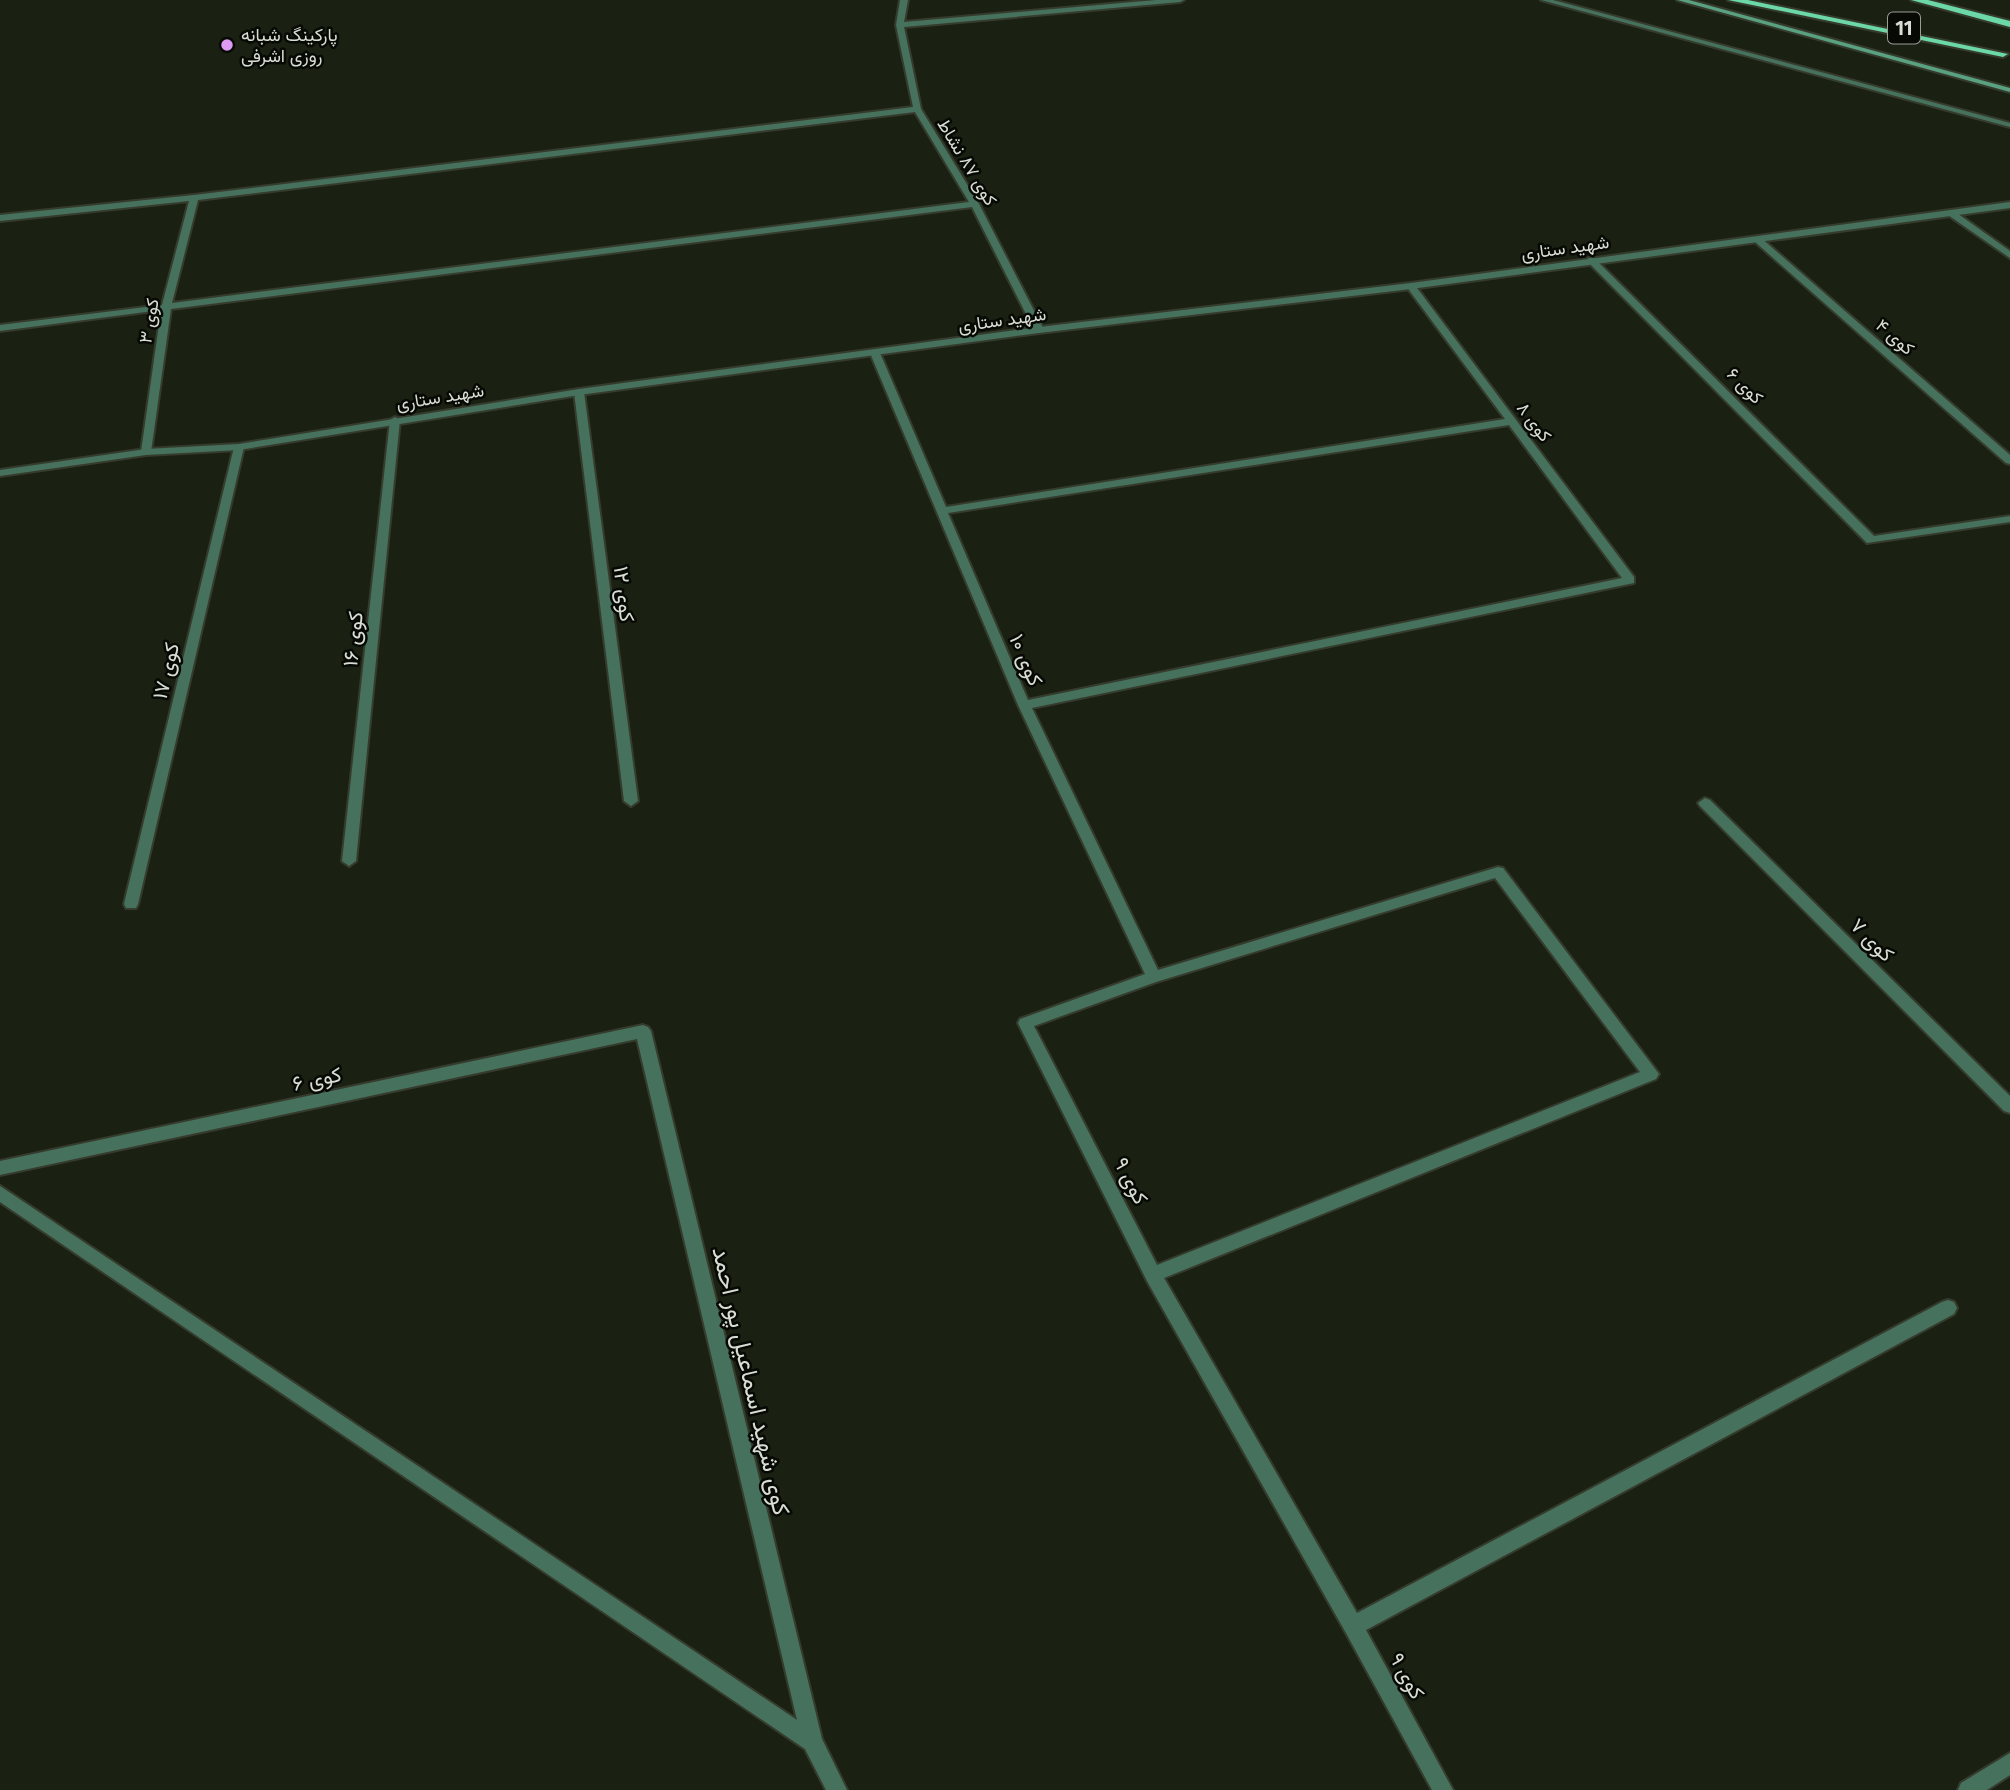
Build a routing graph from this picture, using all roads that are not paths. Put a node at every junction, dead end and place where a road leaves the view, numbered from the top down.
1 (904, 0) edge
2 (1180, 0) edge
3 (1545, 0) edge
4 (1681, 0) edge
5 (1733, 0) edge
6 (1916, 0) edge
7 (1961, 0) edge
8 (1811, 3) dead end
9 (2010, 15) edge
10 (2010, 24) edge
11 (900, 26) junction
12 (2007, 55) edge
13 (2010, 90) edge
14 (917, 108) junction
15 (2010, 125) edge
16 (194, 198) junction
17 (975, 204) junction
18 (2010, 205) edge
19 (1951, 214) junction
20 (0, 218) edge
21 (1758, 239) junction
22 (2010, 256) edge
23 (1591, 260) junction
24 (1411, 286) junction
25 (166, 308) junction
26 (0, 328) edge
27 (1039, 330) junction
28 (875, 353) junction
29 (579, 392) junction
30 (395, 420) junction
31 (1512, 421) junction
32 (239, 447) junction
33 (146, 452) junction
34 (2010, 461) edge
35 (0, 473) edge
36 (942, 510) junction
37 (2010, 519) edge
38 (1024, 705) junction
39 (631, 801) dead end
40 (1705, 803) dead end
41 (349, 861) dead end
42 (131, 904) dead end
43 (1154, 977) junction
44 (643, 1031) joint
45 (2010, 1106) edge
46 (0, 1168) edge
47 (0, 1193) edge
48 (1153, 1275) junction
49 (1948, 1308) dead end
50 (1353, 1626) junction
51 (812, 1742) junction
52 (2010, 1763) edge
53 (837, 1790) edge
54 (1443, 1790) edge
55 (1968, 1790) edge

1 - 11 street, کوی ۸۷ نشاط
2 - 11 street
3 - 15 street
4 - 13 main road
5 - 12 highway
6 - 10 highway, 11
7 - 9 highway
8 - 12 highway, 11
11 - 14 street, کوی ۸۷ نشاط
14 - 16 street
14 - 17 street, کوی ۸۷ نشاط
16 - 20 street
16 - 25 street, کوی ۳
17 - 25 street
17 - 27 street, کوی ۸۷ نشاط
18 - 19 street, شهید ستاری
19 - 21 street, شهید ستاری
19 - 22 street
21 - 23 street, شهید ستاری
21 - 34 street, کوی ۴
23 - 24 street, شهید ستاری
23 - 37 street, کوی ۶
24 - 27 street, شهید ستاری
24 - 31 street, کوی ۸
25 - 26 street
25 - 33 street, کوی ۳
27 - 28 street, شهید ستاری
28 - 29 street, شهید ستاری
28 - 36 street, کوی ۱۰
29 - 30 street, شهید ستاری
29 - 39 street, کوی ۱۲
30 - 32 street, شهید ستاری
30 - 41 street, کوی ۱۶
31 - 36 street
31 - 38 street, کوی ۸
32 - 33 street, شهید ستاری
32 - 42 street, کوی ۱۷
33 - 35 street, شهید ستاری
36 - 38 street, کوی ۱۰
38 - 43 street, کوی ۱۰
40 - 45 street, کوی ۷
43 - 48 street, کوی ۹
43 - 48 street, کوی ۹
44 - 46 street, کوی ۶
44 - 51 street, کوی شهید اسماعیل پور احمد
47 - 51 street
48 - 50 street, کوی ۹
49 - 50 street
50 - 54 street, کوی ۹
51 - 53 street
52 - 55 street

